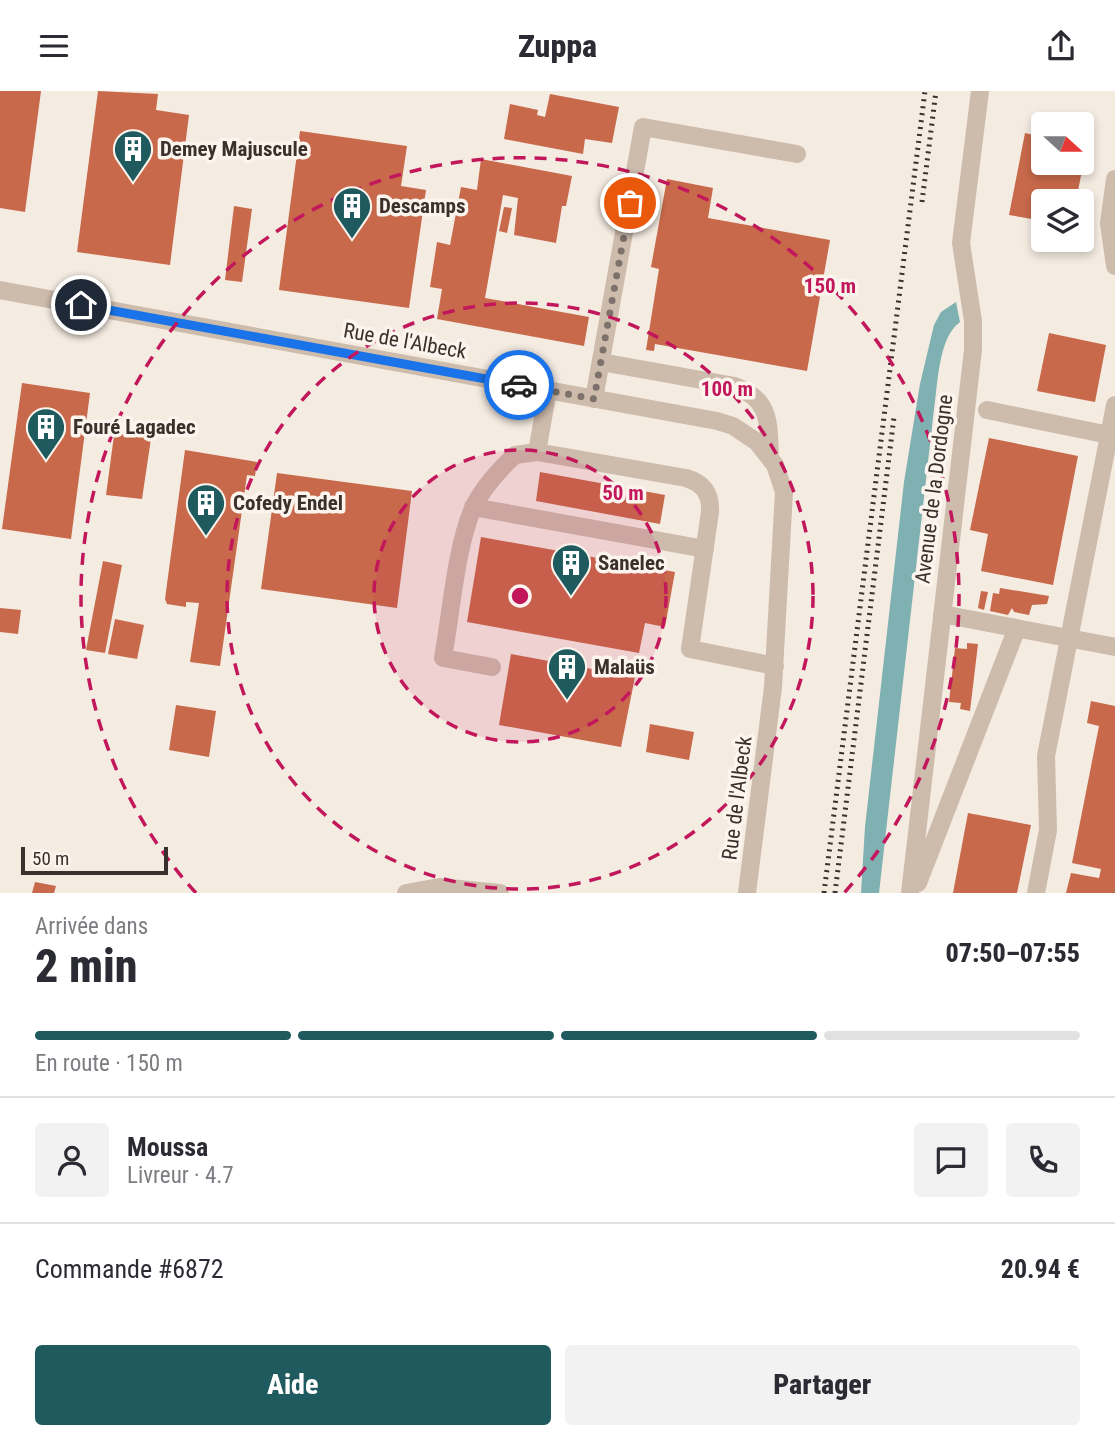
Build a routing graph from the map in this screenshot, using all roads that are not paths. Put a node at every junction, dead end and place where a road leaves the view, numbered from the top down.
1 (980, 91) edge
2 (797, 154) dead end
3 (1115, 179) edge
4 (1112, 213) edge
5 (1115, 266) edge
6 (0, 290) edge
7 (601, 362) junction
8 (548, 390) junction
9 (594, 399) junction
10 (1115, 405) edge
11 (987, 410) dead end
12 (1109, 435) junction
13 (537, 452) junction
14 (769, 458) junction
15 (473, 507) junction
16 (705, 549) junction
17 (942, 614) junction
18 (1017, 628) junction
19 (1068, 638) junction
20 (1115, 647) edge
21 (775, 666) junction
22 (492, 667) dead end
23 (406, 893) edge
24 (500, 893) edge
25 (747, 893) edge
26 (912, 893) edge
27 (1036, 893) edge

1 - 17 street, Avenue de la Dordogne
2 - 7 street
3 - 4 street
4 - 5 street
6 - 8 street, Rue de l'Albeck
7 - 9 street
7 - 14 street
8 - 9 street, Rue de l'Albeck
8 - 13 street
9 - 14 street, Rue de l'Albeck
10 - 12 street
11 - 12 street
12 - 19 street
13 - 15 street
13 - 16 street
14 - 21 street, Rue de l'Albeck
15 - 16 street
15 - 22 street
16 - 21 street
17 - 18 street
17 - 26 street, Avenue de la Dordogne
18 - 19 street
18 - 26 street
19 - 20 street
19 - 27 street
21 - 25 street, Rue de l'Albeck
23 - 24 street

